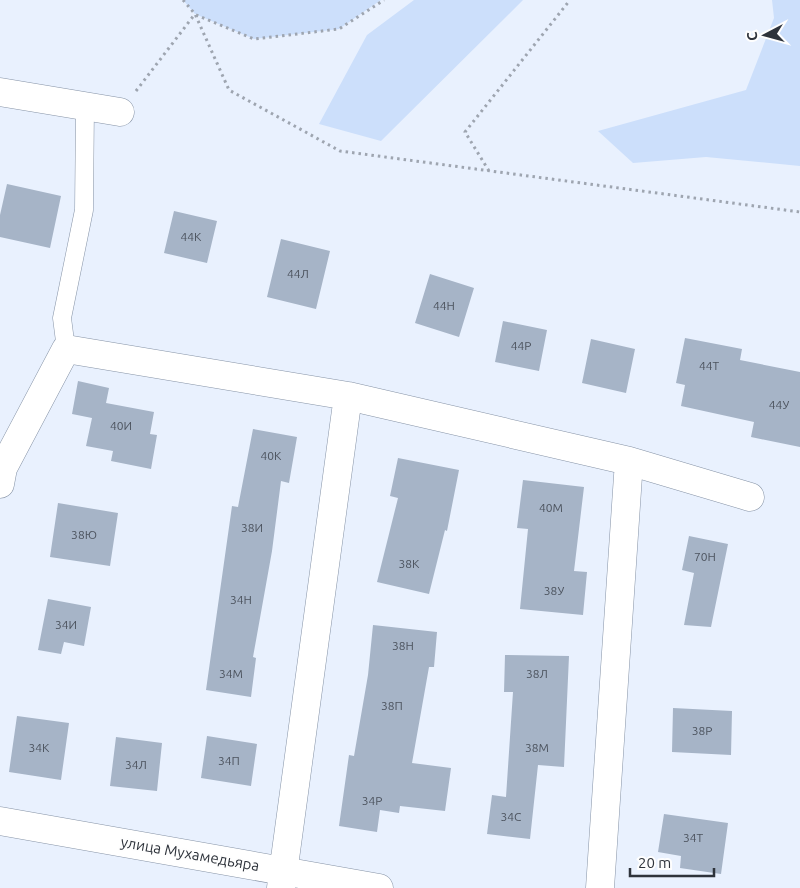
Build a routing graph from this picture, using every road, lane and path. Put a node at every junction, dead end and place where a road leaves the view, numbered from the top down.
1 (183, 0) edge
2 (384, 0) edge
3 (570, 0) edge
4 (195, 14) junction
5 (0, 92) edge
6 (85, 106) junction
7 (120, 112) joint
8 (489, 172) junction
9 (800, 212) edge
10 (66, 349) junction
11 (348, 396) junction
12 (629, 461) junction
13 (1, 473) edge
14 (750, 497) dead end
15 (0, 821) edge
16 (282, 879) edge
17 (379, 888) edge
18 (600, 888) edge

1 - 4 path
2 - 4 path
3 - 8 path
4 - 7 path
4 - 8 path
5 - 6 street
6 - 7 street
6 - 10 lane
8 - 9 path
10 - 11 street
10 - 13 street
11 - 12 street
11 - 16 street
12 - 14 street
12 - 18 street
15 - 16 street, улица Мухамедьяра
16 - 17 street, улица Мухамедьяра

